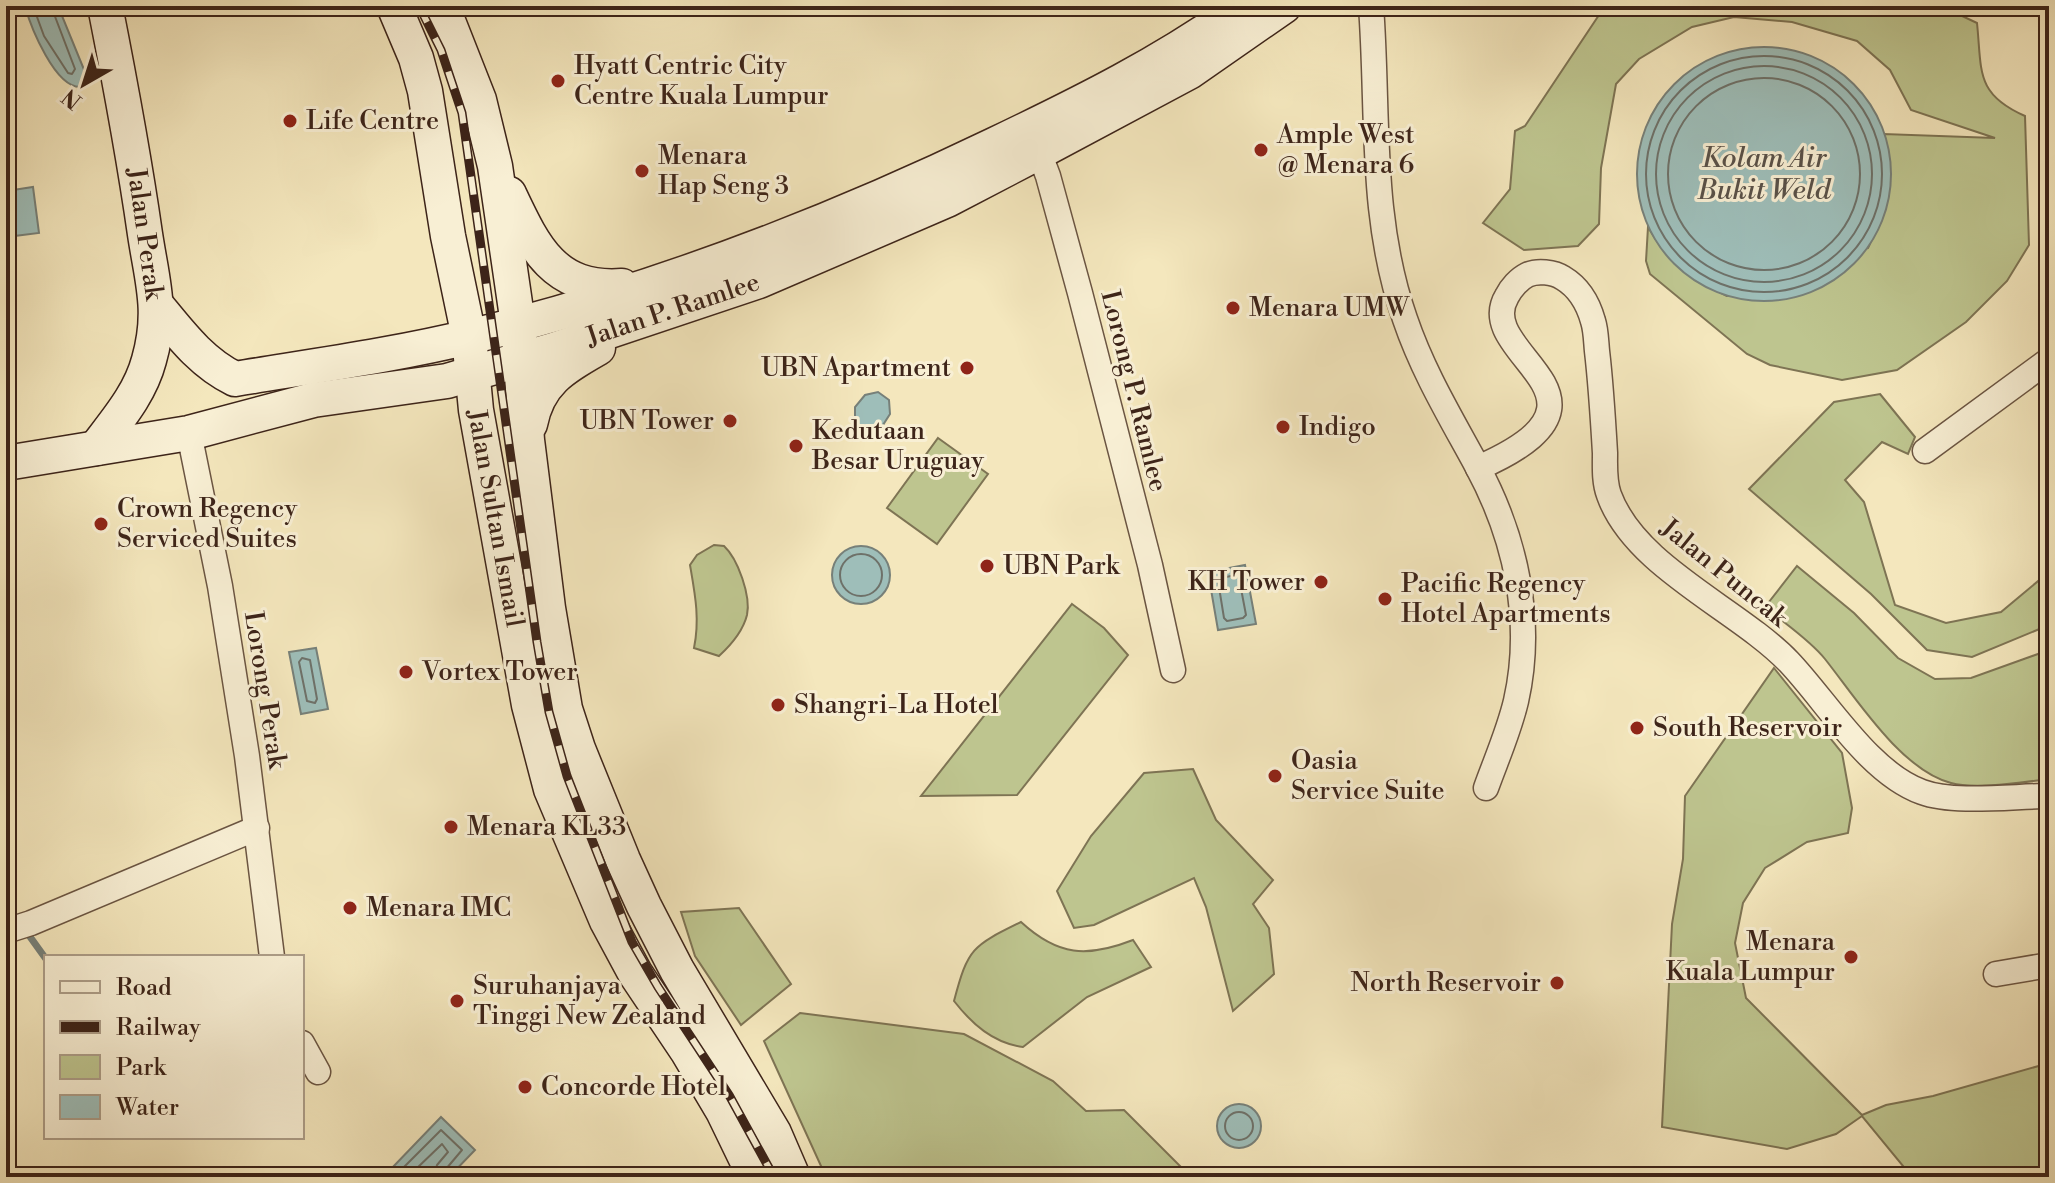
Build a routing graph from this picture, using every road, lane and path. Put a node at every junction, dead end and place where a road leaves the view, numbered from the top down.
1 (105, 6) edge
2 (394, 6) edge
3 (442, 6) edge
4 (1242, 6) edge
5 (1284, 6) edge
6 (1371, 6) edge
7 (1034, 140) junction
8 (495, 166) junction
9 (940, 187) junction
10 (646, 285) junction
11 (158, 307) junction
12 (635, 323) junction
13 (469, 337) junction
14 (520, 341) junction
15 (2049, 360) edge
16 (459, 376) junction
17 (189, 433) junction
18 (527, 440) junction
19 (96, 448) junction
20 (1925, 451) dead end
21 (6, 463) edge
22 (1478, 468) junction
23 (1173, 670) dead end
24 (1486, 788) dead end
25 (2049, 796) edge
26 (257, 828) junction
27 (6, 931) edge
28 (272, 955) edge
29 (2049, 965) edge
30 (1996, 974) dead end
31 (304, 1047) edge
32 (318, 1072) dead end
33 (755, 1177) edge
34 (793, 1177) edge

1 - 11 street, Jalan Perak
2 - 13 street, Jalan Sultan Ismail
3 - 8 street, Jalan Sultan Ismail
4 - 7 street, Jalan P. Ramlee
5 - 7 street, Jalan P. Ramlee
6 - 22 street
7 - 9 street, Jalan P. Ramlee
7 - 23 street, Lorong P. Ramlee
8 - 10 street
8 - 14 street, Jalan Sultan Ismail
9 - 10 street, Jalan P. Ramlee
9 - 12 street, Jalan P. Ramlee
10 - 14 street, Jalan P. Ramlee
11 - 13 street, Jalan P. Ramlee
11 - 19 street, Jalan Perak
12 - 14 street, Jalan P. Ramlee
12 - 18 street
13 - 14 street, Jalan P. Ramlee
13 - 16 street, Jalan Sultan Ismail
14 - 16 street, Jalan P. Ramlee
14 - 18 street, Jalan Sultan Ismail
15 - 20 street
16 - 17 street, Jalan P. Ramlee
16 - 33 street, Jalan Sultan Ismail
17 - 19 street, Jalan P. Ramlee
17 - 26 street, Lorong Perak
18 - 34 street, Jalan Sultan Ismail
19 - 21 street, Jalan P. Ramlee
22 - 24 street
22 - 25 street, Jalan Puncak
26 - 27 street
26 - 28 street, Lorong Perak
29 - 30 street
31 - 32 street

